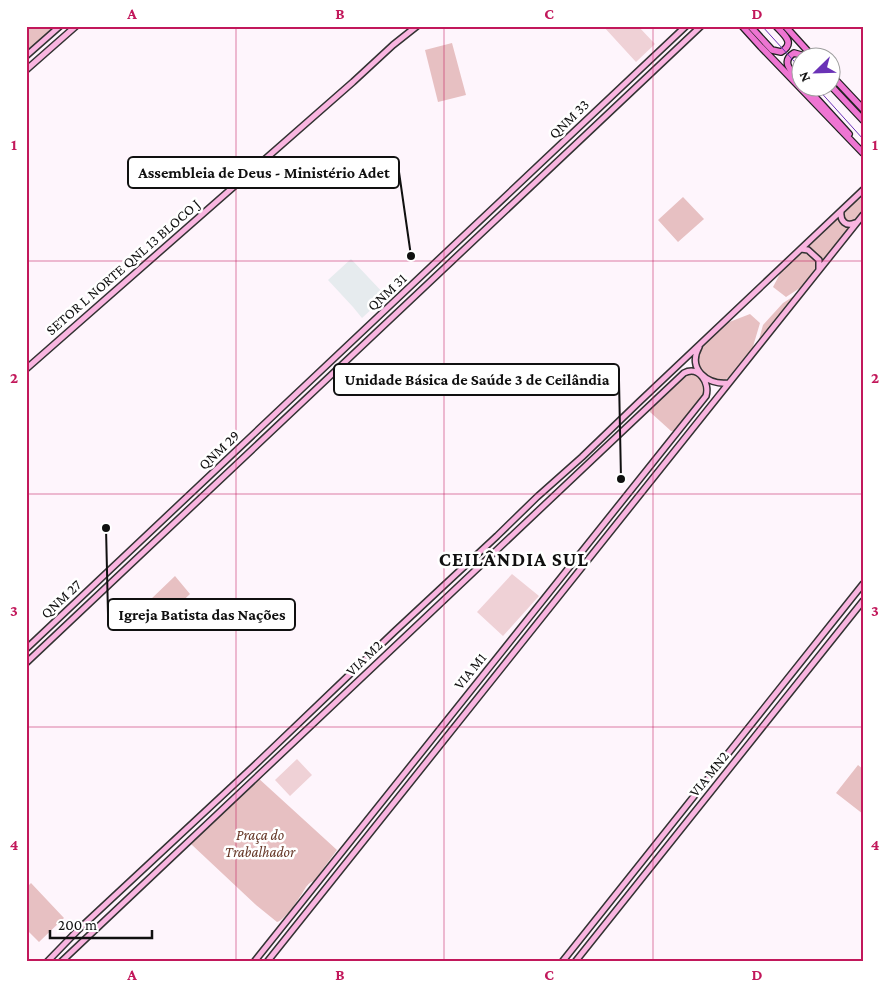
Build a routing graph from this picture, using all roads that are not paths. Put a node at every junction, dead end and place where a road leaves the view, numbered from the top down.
1 (60, 26) edge
2 (76, 26) edge
3 (416, 26) edge
4 (686, 26) edge
5 (696, 26) edge
6 (701, 26) edge
7 (742, 26) edge
8 (750, 26) edge
9 (776, 26) edge
10 (784, 26) edge
11 (687, 39) junction
12 (805, 48) edge
13 (792, 54) edge
14 (26, 56) edge
15 (653, 58) junction
16 (26, 70) edge
17 (792, 71) edge
18 (627, 82) junction
19 (640, 83) junction
20 (842, 87) edge
21 (816, 98) edge
22 (842, 98) edge
23 (614, 108) junction
24 (863, 109) edge
25 (863, 120) edge
26 (565, 141) junction
27 (857, 148) junction
28 (863, 153) edge
29 (552, 166) junction
30 (863, 190) edge
31 (863, 196) edge
32 (853, 200) junction
33 (495, 207) junction
34 (841, 211) junction
35 (863, 215) edge
36 (856, 223) junction
37 (488, 227) junction
38 (470, 230) joint
39 (461, 238) junction
40 (801, 249) junction
41 (449, 264) junction
42 (819, 270) junction
43 (393, 302) junction
44 (380, 329) junction
45 (700, 345) junction
46 (340, 353) junction
47 (26, 369) edge
48 (667, 375) junction
49 (702, 376) junction
50 (326, 380) junction
51 (728, 383) junction
52 (673, 384) junction
53 (270, 419) junction
54 (238, 449) junction
55 (251, 451) junction
56 (228, 473) junction
57 (562, 475) junction
58 (568, 482) junction
59 (635, 484) junction
60 (170, 514) junction
61 (619, 520) junction
62 (605, 522) junction
63 (156, 541) junction
64 (481, 551) junction
65 (488, 558) junction
66 (588, 558) junction
67 (113, 567) joint
68 (106, 574) junction
69 (862, 585) edge
70 (94, 599) junction
71 (863, 601) edge
72 (37, 638) junction
73 (819, 640) junction
74 (828, 644) junction
75 (26, 649) edge
76 (26, 662) edge
77 (802, 677) junction
78 (333, 692) junction
79 (340, 699) junction
80 (433, 738) junction
81 (730, 751) junction
82 (426, 762) junction
83 (256, 764) junction
84 (410, 766) junction
85 (263, 771) junction
86 (718, 782) junction
87 (703, 785) junction
88 (405, 788) junction
89 (689, 819) junction
90 (333, 863) junction
91 (334, 876) junction
92 (318, 881) junction
93 (315, 901) junction
94 (107, 904) junction
95 (603, 910) junction
96 (100, 911) junction
97 (113, 912) junction
98 (611, 917) junction
99 (106, 919) junction
100 (49, 960) edge
101 (61, 962) edge
102 (254, 962) edge
103 (267, 962) edge
104 (562, 962) edge
105 (575, 962) edge

1 - 14 main road
2 - 16 main road
3 - 47 main road, SETOR L NORTE QNL 13 BLOCO J
4 - 15 main road, QNM 33
5 - 11 main road
6 - 11 main road
7 - 27 main road
8 - 9 main road
10 - 12 main road
11 - 19 main road
13 - 17 main road
15 - 18 main road, QNM 33
15 - 19 main road
18 - 23 main road
18 - 26 main road, QNM 33
19 - 23 main road
20 - 24 main road
21 - 27 main road
22 - 25 main road
23 - 29 main road
26 - 29 main road
26 - 33 main road, QNM 33
27 - 28 main road
29 - 37 main road
30 - 32 main road
31 - 32 main road
32 - 34 main road
33 - 37 main road
33 - 38 main road, QNM 33
34 - 36 main road
34 - 40 main road
35 - 36 main road
36 - 42 main road
37 - 41 main road
38 - 39 main road, QNM 31
39 - 41 main road
39 - 43 main road, QNM 31
40 - 42 main road
40 - 45 main road
41 - 44 main road
42 - 51 main road
43 - 44 main road
43 - 46 main road, QNM 31
44 - 50 main road
45 - 48 main road
45 - 49 main road
46 - 50 main road
46 - 53 main road, QNM 29
48 - 52 main road
48 - 57 main road
49 - 51 main road
49 - 52 main road, VIA M2
49 - 59 main road, VIA M1
50 - 55 main road
51 - 61 main road
52 - 58 main road, VIA M2
53 - 54 main road, QNM 29
53 - 55 main road
54 - 56 main road
54 - 60 main road, QNM 29
55 - 56 main road
56 - 63 main road
57 - 58 main road
57 - 64 main road
58 - 65 main road, VIA M2
59 - 61 main road
59 - 62 main road, VIA M1
60 - 63 main road
60 - 67 main road, QNM 29
61 - 66 main road
62 - 66 main road
62 - 80 main road, VIA M1
63 - 70 main road
64 - 65 main road
64 - 78 main road
65 - 79 main road, VIA M2
66 - 82 main road
67 - 68 main road, QNM 27
68 - 70 main road
68 - 72 main road, QNM 27
69 - 73 main road
70 - 76 main road
71 - 74 main road, VIA MN2
72 - 75 main road, QNM 27
72 - 76 main road
73 - 74 main road
73 - 77 main road
73 - 81 main road
74 - 77 main road, VIA MN2
77 - 86 main road, VIA MN2
78 - 79 main road
78 - 83 main road
79 - 85 main road, VIA M2
80 - 82 main road
80 - 84 main road, VIA M1
81 - 86 main road
81 - 87 main road
82 - 88 main road
83 - 85 main road
83 - 94 main road
84 - 88 main road
84 - 90 main road, VIA M1
85 - 97 main road, VIA M2
86 - 89 main road, VIA MN2
87 - 89 main road
87 - 95 main road
88 - 91 main road
89 - 98 main road, VIA MN2
90 - 91 main road
90 - 92 main road, VIA M1
91 - 93 main road
92 - 93 main road
92 - 102 main road, VIA M1
93 - 103 main road
94 - 96 main road
94 - 97 main road
95 - 98 main road
95 - 104 main road
96 - 99 main road
96 - 100 main road
97 - 99 main road, VIA M2
98 - 105 main road, VIA MN2
99 - 101 main road, VIA M2

